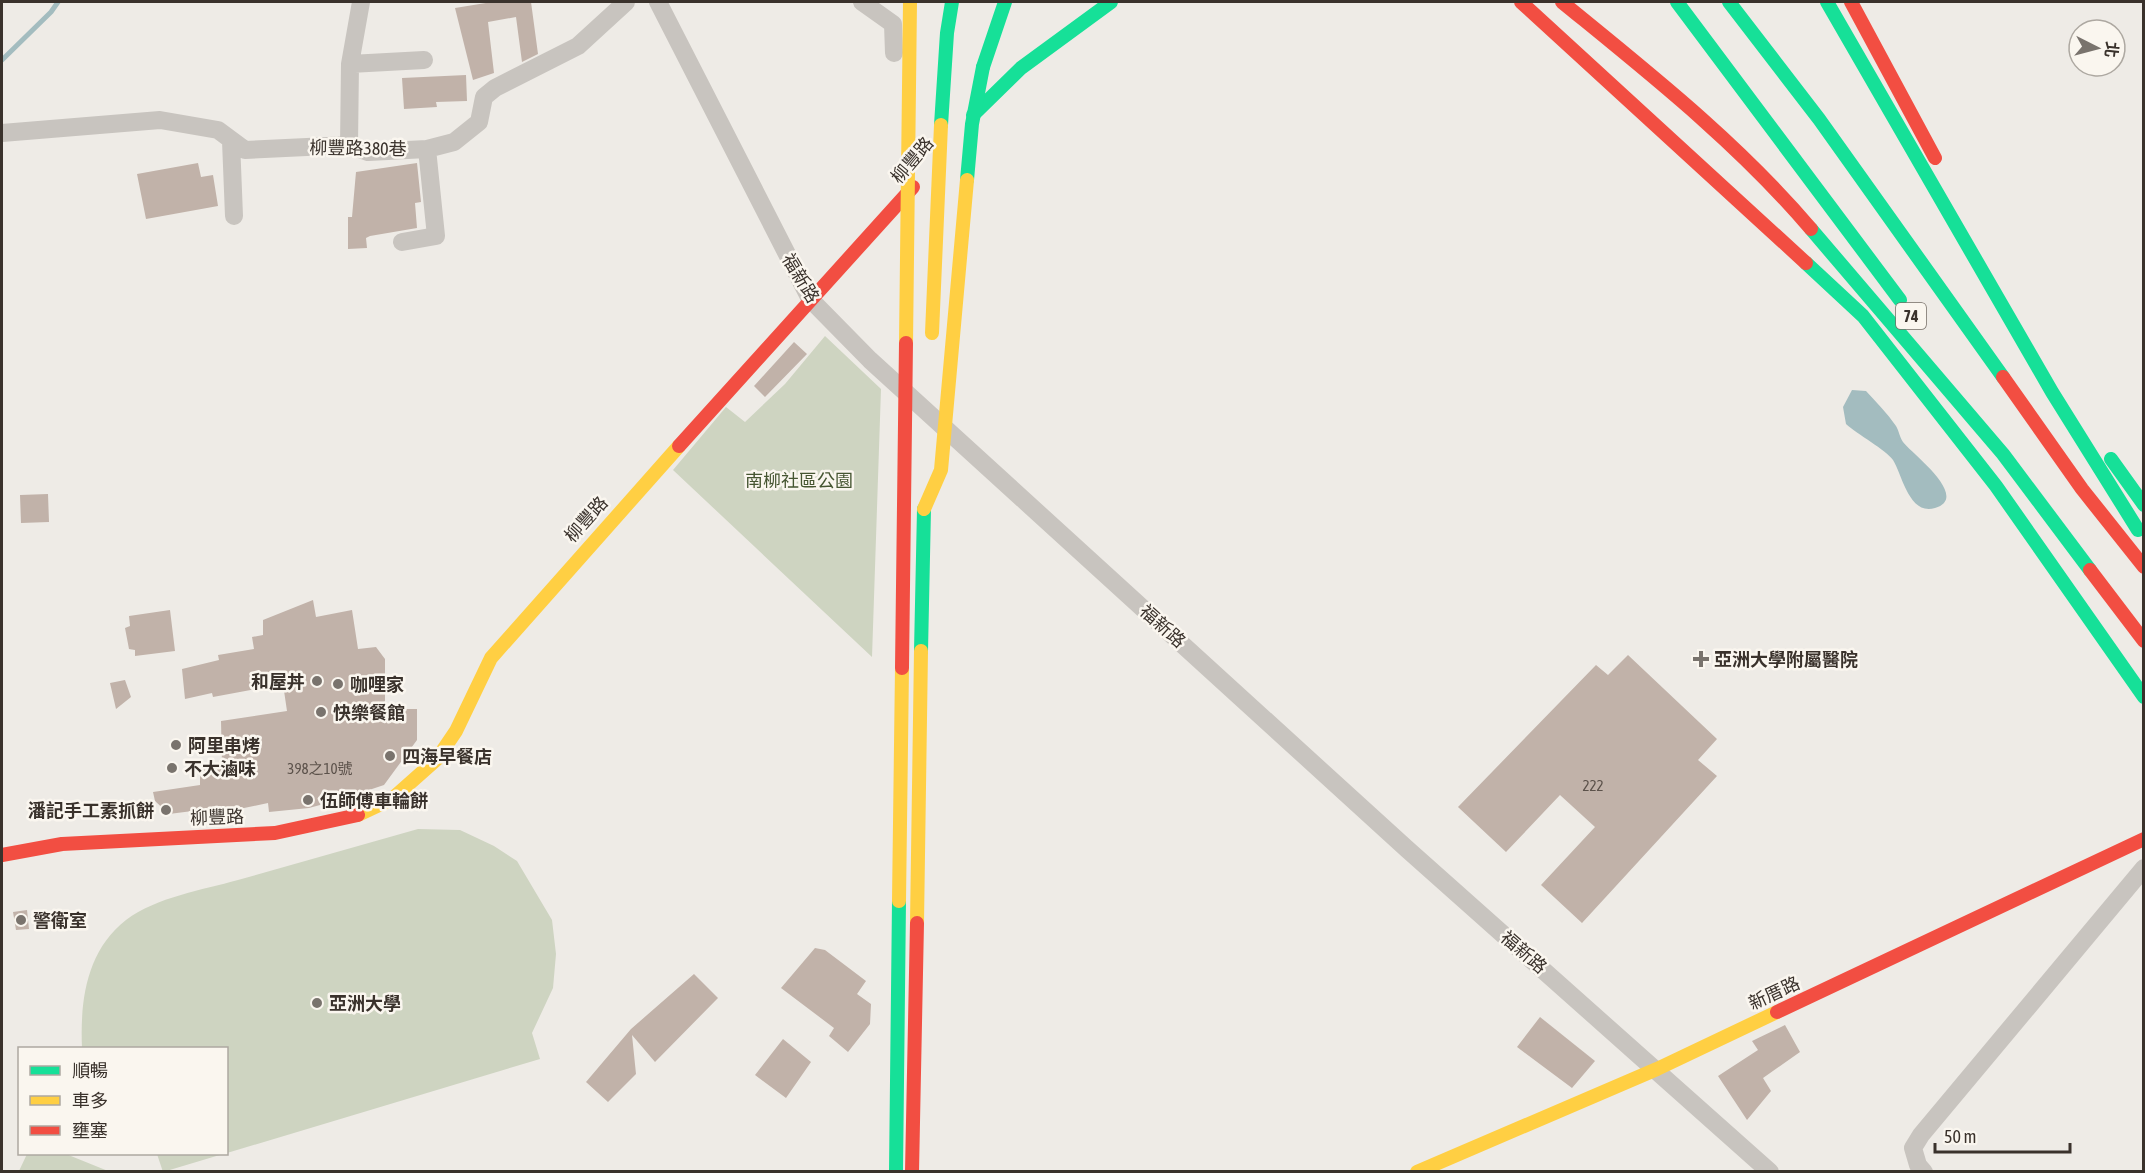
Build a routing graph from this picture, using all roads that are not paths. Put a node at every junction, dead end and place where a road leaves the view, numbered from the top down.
1 (362, 2) edge
2 (626, 2) edge
3 (658, 2) edge
4 (862, 2) edge
5 (910, 2) edge
6 (952, 2) edge
7 (1005, 2) edge
8 (1111, 2) edge
9 (1521, 2) edge
10 (1562, 2) edge
11 (1677, 2) edge
12 (1729, 2) edge
13 (1820, 2) edge
14 (1827, 2) edge
15 (1851, 2) edge
16 (1622, 33) dead end
17 (1854, 50) junction
18 (424, 60) dead end
19 (350, 64) junction
20 (1676, 95) junction
21 (2, 133) edge
22 (231, 141) junction
23 (349, 145) junction
24 (427, 150) junction
25 (1944, 175) dead end
26 (899, 204) junction
27 (1961, 206) dead end
28 (234, 216) dead end
29 (402, 242) dead end
30 (810, 299) junction
31 (1908, 311) dead end
32 (932, 346) dead end
33 (1956, 378) dead end
34 (929, 393) dead end
35 (928, 428) dead end
36 (926, 462) dead end
37 (2144, 505) edge
38 (924, 509) junction
39 (2144, 538) edge
40 (2144, 567) edge
41 (2144, 632) edge
42 (2144, 641) edge
43 (2144, 697) edge
44 (2144, 839) edge
45 (2, 855) edge
46 (2144, 868) edge
47 (1657, 1069) junction
48 (896, 1172) edge
49 (912, 1172) edge
50 (1417, 1172) edge
51 (1770, 1172) edge
52 (1924, 1172) edge

1 - 19 street
2 - 24 street, 柳豐路380巷
3 - 30 street, 福新路
4 - 26 street
5 - 48 main road, bridge
6 - 32 main road, bridge
7 - 38 main road, bridge
8 - 26 main road, 柳豐路
9 - 43 main road
10 - 20 main road
11 - 31 main road, 74
12 - 40 main road, 74
13 - 17 main road
14 - 17 main road
15 - 25 main road
16 - 20 main road
17 - 39 main road
18 - 19 street
19 - 23 street
20 - 42 main road
21 - 22 street, 柳豐路380巷
22 - 23 street, 柳豐路380巷
22 - 28 street
23 - 24 street, 柳豐路380巷
24 - 29 street
26 - 30 main road, 柳豐路
27 - 37 main road
30 - 45 main road, 柳豐路
30 - 47 street, 福新路
33 - 41 main road
34 - 35 main road
36 - 38 main road
38 - 49 main road
44 - 47 main road, 新厝路
46 - 52 street
47 - 50 main road, 新厝路
47 - 51 street, 福新路

